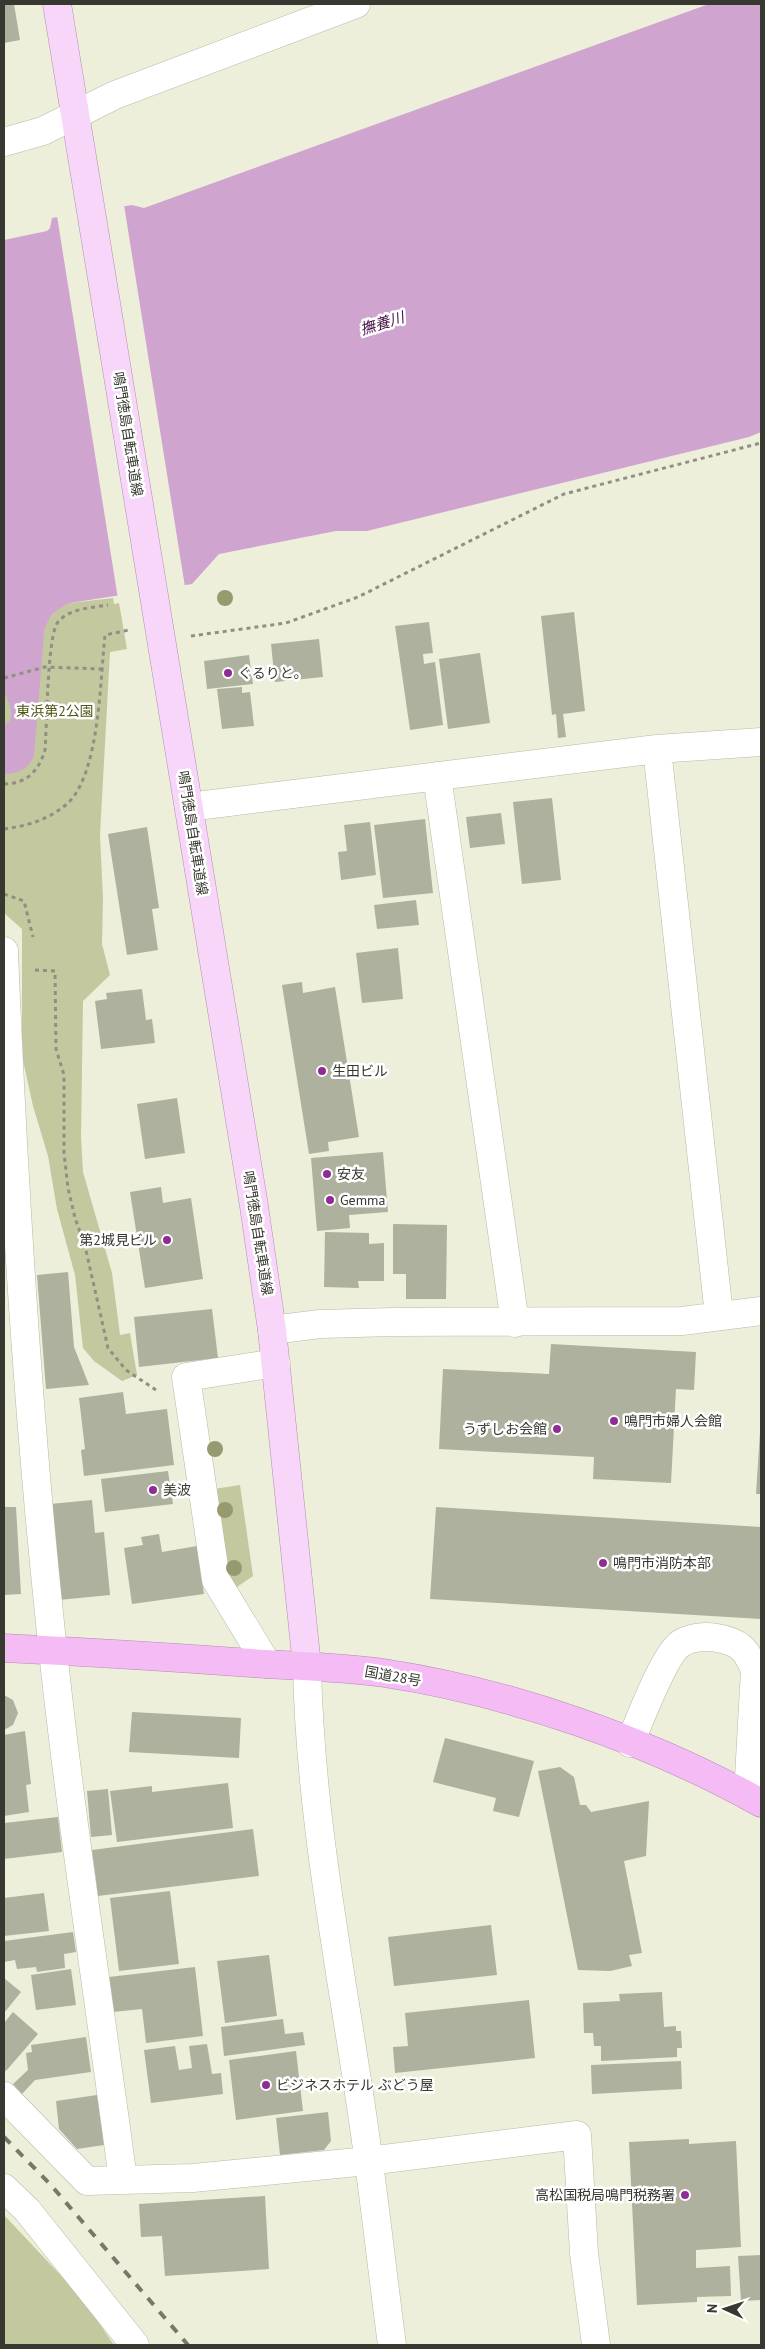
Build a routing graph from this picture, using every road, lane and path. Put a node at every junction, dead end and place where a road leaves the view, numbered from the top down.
1 (57, 4) edge
2 (356, 4) edge
3 (74, 115) junction
4 (4, 142) edge
5 (761, 443) edge
6 (108, 605) dead end
7 (129, 630) dead end
8 (191, 636) dead end
9 (51, 667) junction
10 (101, 669) junction
11 (4, 678) edge
12 (761, 742) edge
13 (657, 748) junction
14 (438, 776) junction
15 (4, 784) edge
16 (189, 807) junction
17 (4, 830) edge
18 (4, 894) edge
19 (33, 942) dead end
20 (4, 951) edge
21 (32, 970) dead end
22 (761, 1311) edge
23 (719, 1315) junction
24 (515, 1323) junction
25 (272, 1330) junction
26 (276, 1363) junction
27 (191, 1411) junction
28 (4, 1648) edge
29 (53, 1651) junction
30 (267, 1664) junction
31 (307, 1666) junction
32 (630, 1743) junction
33 (754, 1799) edge
34 (4, 2096) edge
35 (368, 2161) junction
36 (122, 2180) junction
37 (4, 2188) edge
38 (135, 2345) edge
39 (392, 2345) edge
40 (596, 2345) edge

1 - 3 main road, 鳴門徳島自転車道線
2 - 3 street
3 - 4 street
3 - 16 main road, 鳴門徳島自転車道線
5 - 8 path
6 - 9 path
7 - 10 path
9 - 10 path
9 - 11 path
9 - 15 path
10 - 17 path
12 - 13 street
13 - 14 street
13 - 23 street
14 - 16 street
14 - 24 street
16 - 25 main road, 鳴門徳島自転車道線
18 - 19 path
20 - 29 street
21 - 27 path
22 - 23 street
23 - 24 street
24 - 25 street
25 - 26 main road, 鳴門徳島自転車道線
26 - 27 street
26 - 31 main road, 鳴門徳島自転車道線
27 - 30 street
28 - 29 highway, 国道28号
29 - 30 highway, 国道28号
29 - 36 street
30 - 31 highway, 国道28号
31 - 32 highway, 国道28号
31 - 35 street
32 - 33 highway, 国道28号
32 - 33 street
34 - 36 street
35 - 36 street
35 - 39 street
35 - 40 street
37 - 38 street

